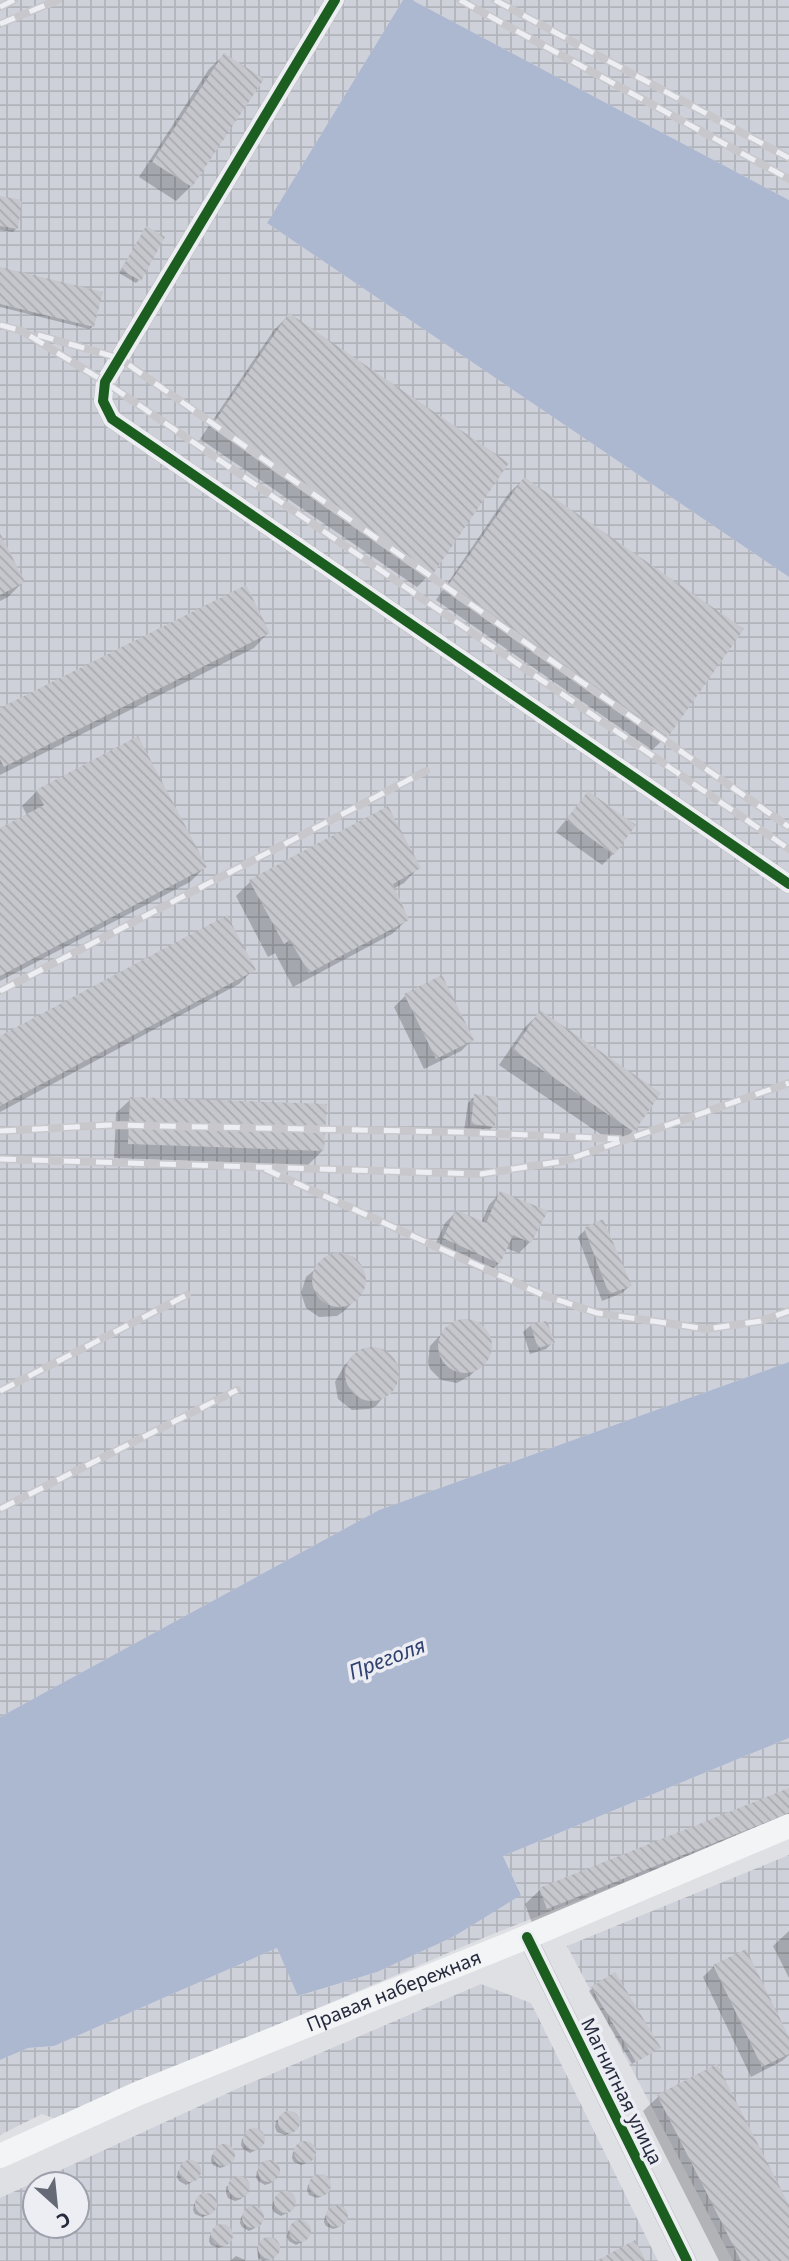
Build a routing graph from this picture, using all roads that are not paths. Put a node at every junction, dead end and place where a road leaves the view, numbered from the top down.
1 (335, 0) edge
2 (789, 884) edge
3 (789, 1826) edge
4 (527, 1937) junction
5 (0, 2156) edge
6 (687, 2261) edge

1 - 2 street
3 - 4 main road, Правая набережная
4 - 5 main road, Правая набережная
4 - 6 street, Магнитная улица

